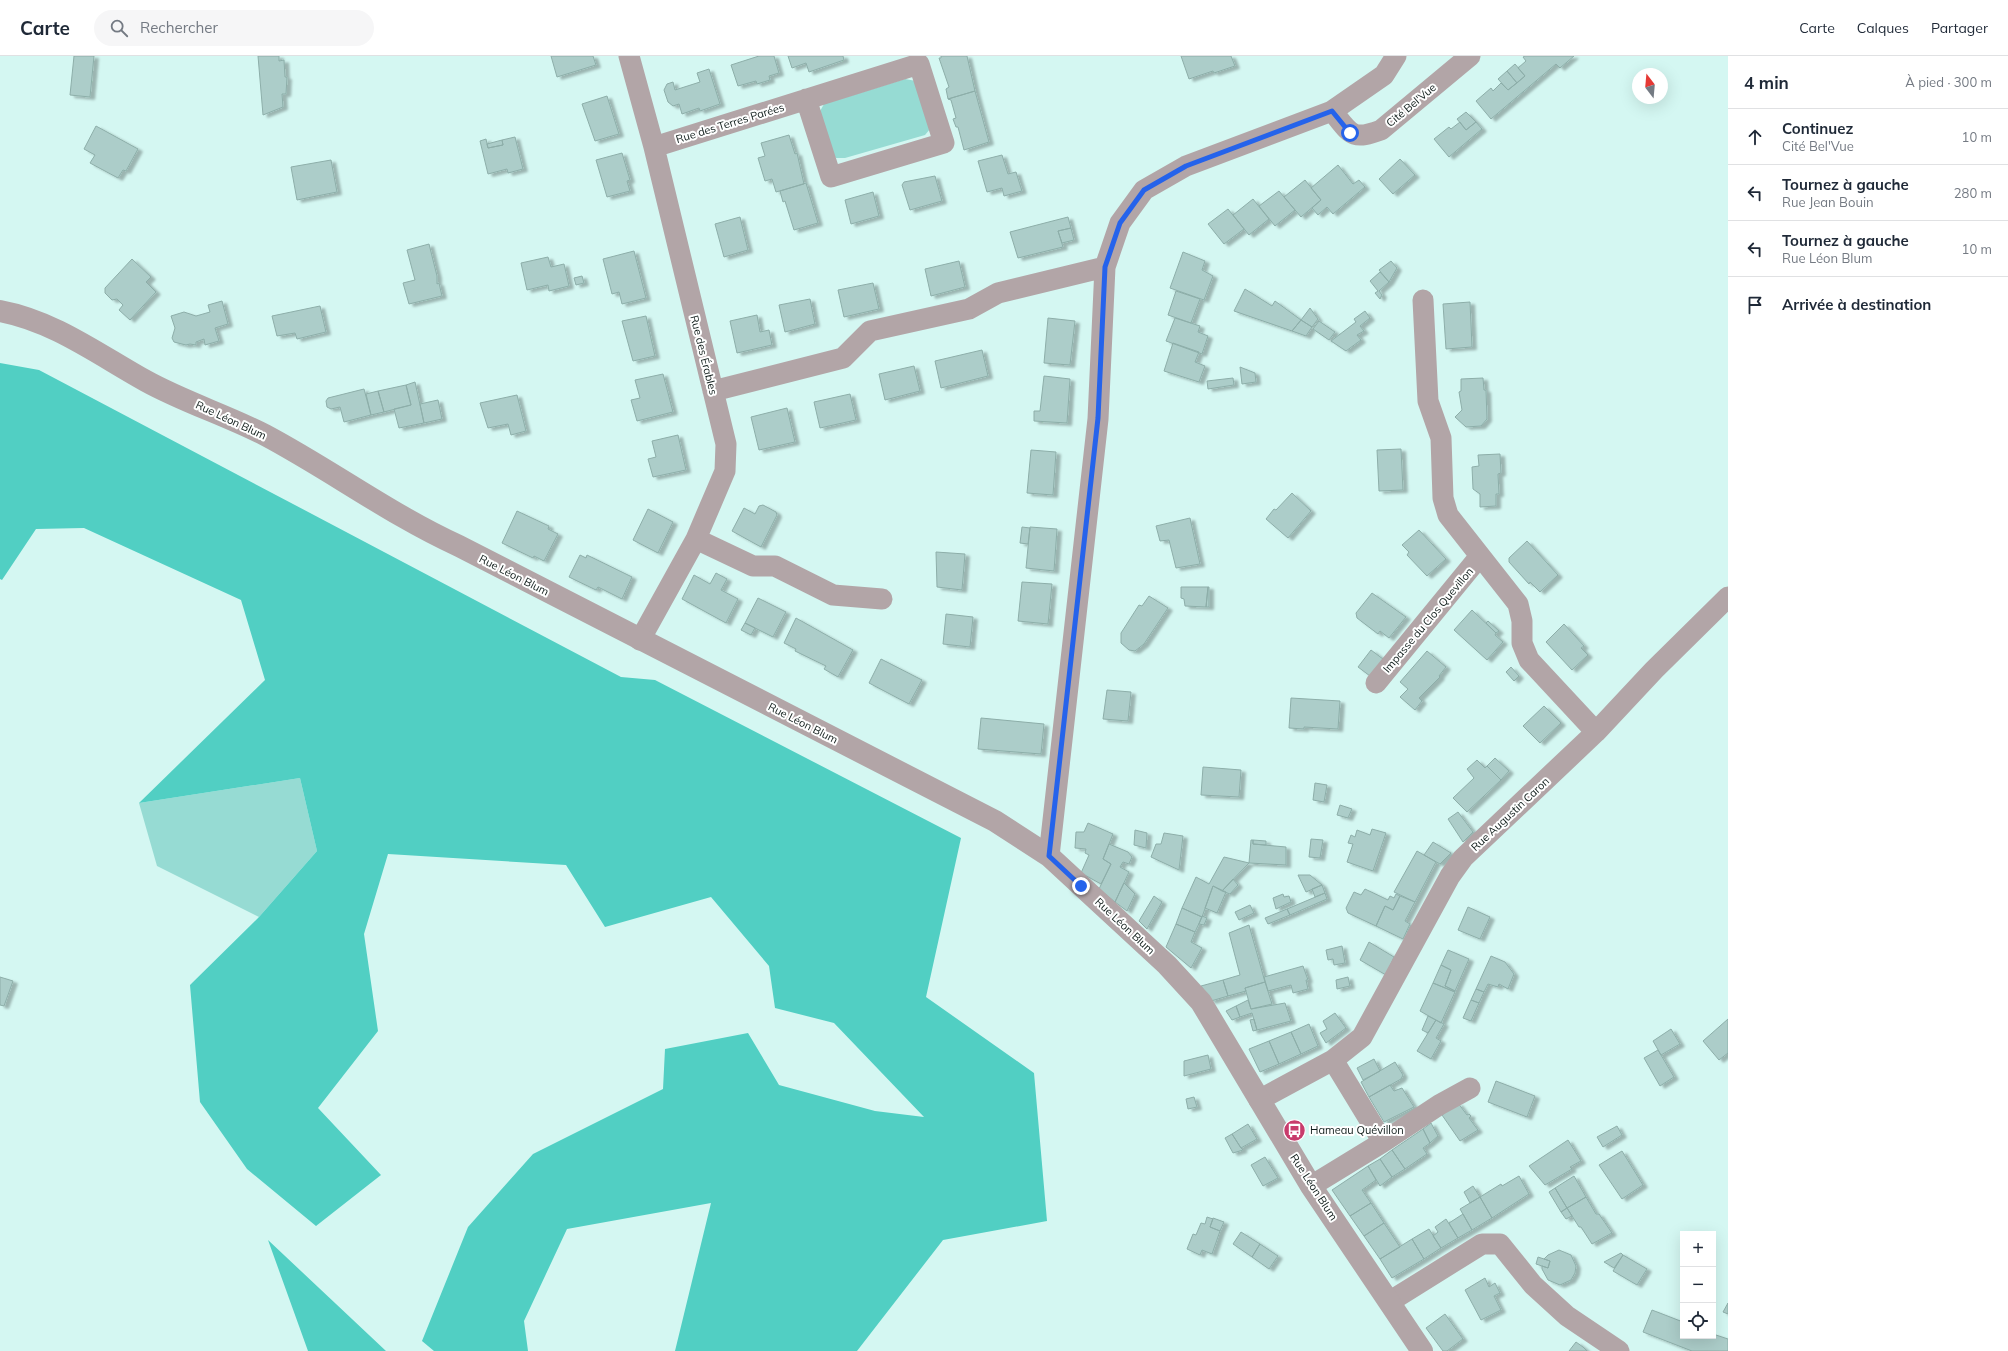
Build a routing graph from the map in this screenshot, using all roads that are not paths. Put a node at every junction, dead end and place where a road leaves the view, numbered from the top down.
1 (629, 56) edge
2 (1396, 56) edge
3 (1470, 56) edge
4 (806, 99) junction
5 (1332, 111) junction
6 (654, 147) junction
7 (1105, 267) junction
8 (1423, 300) dead end
9 (0, 311) edge
10 (713, 391) junction
11 (696, 539) junction
12 (1480, 556) junction
13 (1728, 597) edge
14 (882, 599) dead end
15 (640, 640) junction
16 (1376, 683) dead end
17 (1596, 732) junction
18 (1049, 856) junction
19 (1333, 1060) junction
20 (1470, 1088) dead end
21 (1259, 1100) junction
22 (1383, 1142) junction
23 (1311, 1186) junction
24 (1389, 1302) junction
25 (1422, 1351) edge
26 (1619, 1351) edge

1 - 6 street, Rue des Érables
2 - 5 street
3 - 5 street, Cité Bel'Vue
4 - 4 street, Rue des Terres Parées
4 - 6 street, Rue des Terres Parées
5 - 7 street
6 - 10 street, Rue des Érables
7 - 10 street
7 - 18 street
8 - 12 street
9 - 15 street, Rue Léon Blum
10 - 11 street, Rue des Érables
11 - 14 street
11 - 15 street, Rue des Érables
12 - 16 street, Impasse du Clos Quevillon
12 - 17 street
13 - 17 street, Rue Augustin Caron
15 - 18 street, Rue Léon Blum
17 - 19 street, Rue Augustin Caron
18 - 21 street, Rue Léon Blum
19 - 21 street, Rue Augustin Caron
19 - 22 street
20 - 22 street
21 - 23 street, Rue Léon Blum
22 - 23 street
23 - 24 street, Rue Léon Blum
24 - 25 street, Rue Léon Blum
24 - 26 street

